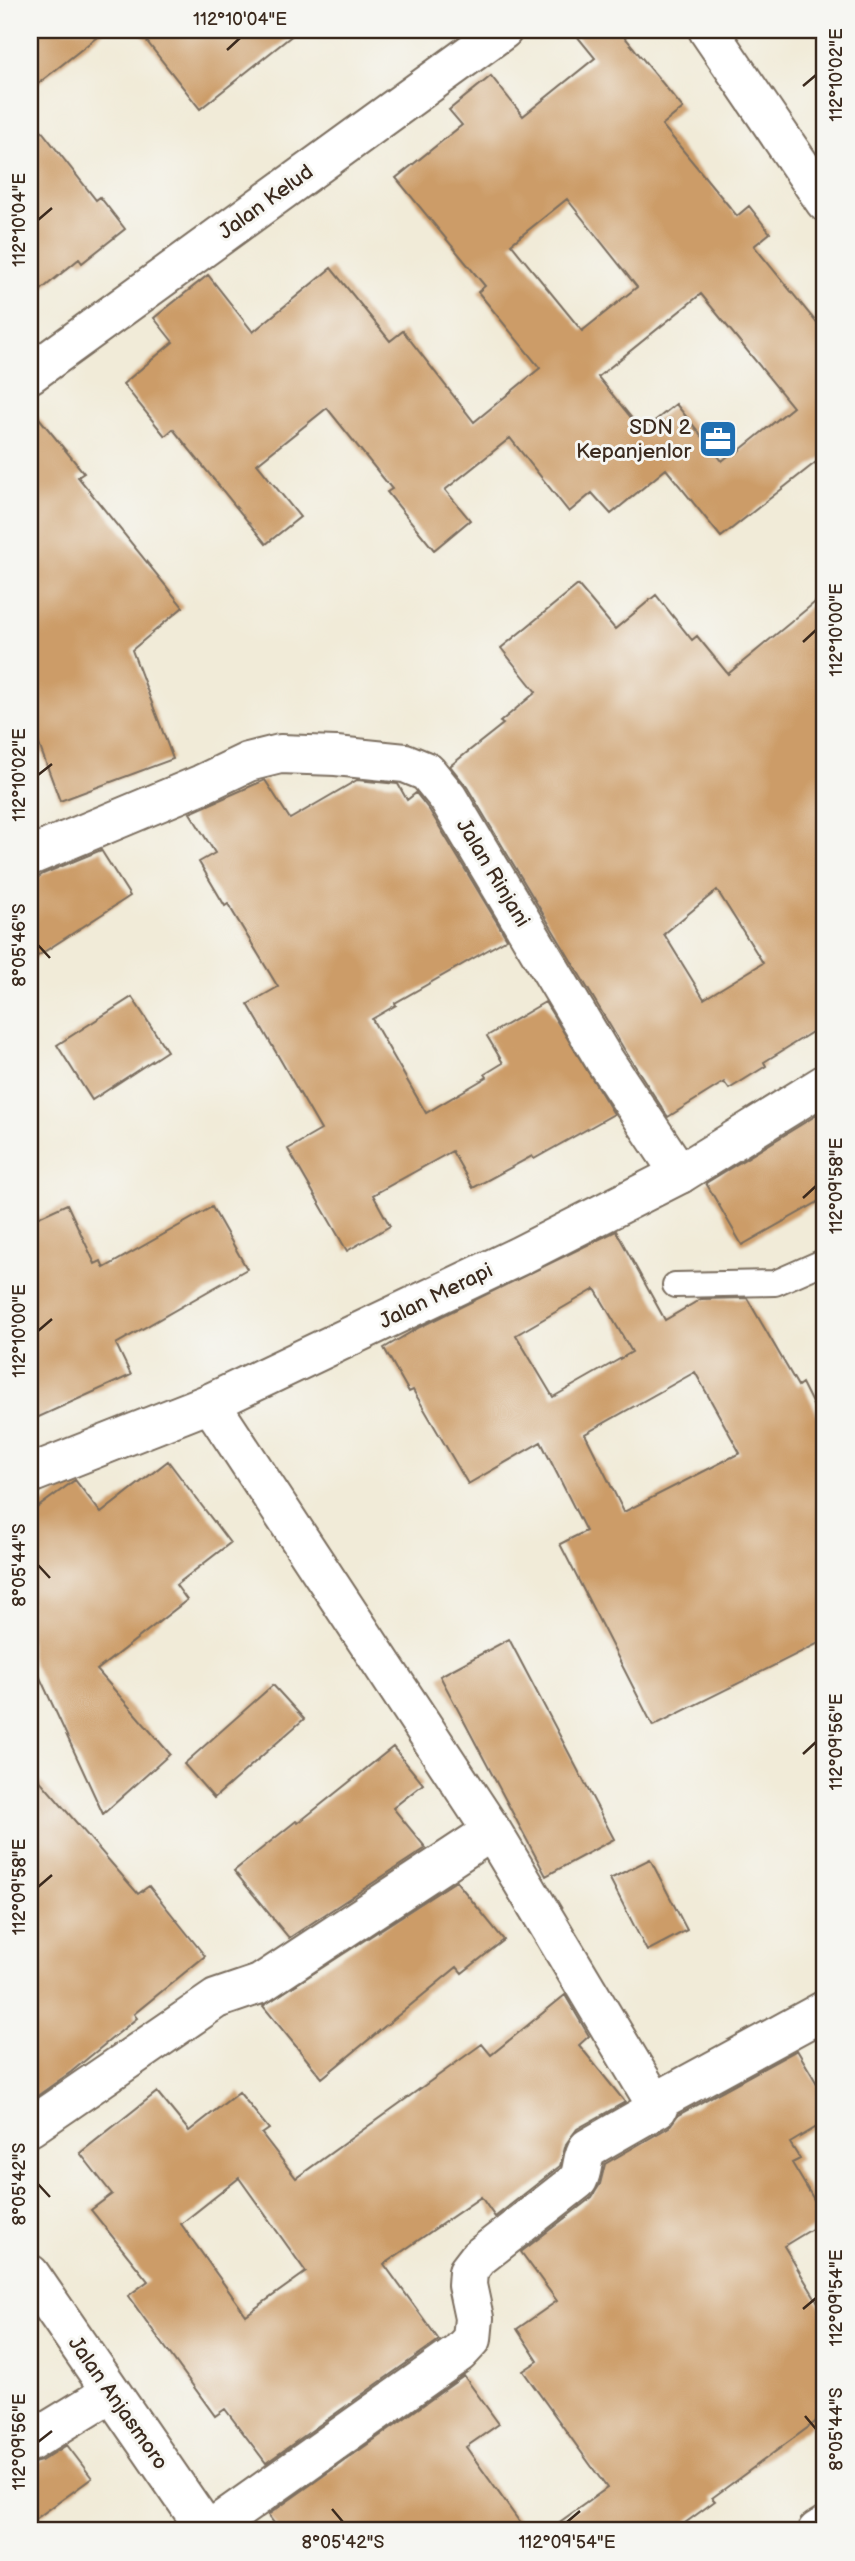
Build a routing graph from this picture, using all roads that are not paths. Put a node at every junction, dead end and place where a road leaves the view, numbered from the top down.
1 (503, 30) edge
2 (708, 30) edge
3 (825, 202) edge
4 (30, 374) edge
5 (30, 856) edge
6 (825, 1084) edge
7 (680, 1174) junction
8 (825, 1261) edge
9 (674, 1285) dead end
10 (210, 1403) junction
11 (30, 1474) edge
12 (492, 1831) junction
13 (825, 2010) edge
14 (656, 2102) junction
15 (30, 2127) edge
16 (30, 2274) edge
17 (110, 2393) junction
18 (30, 2442) edge
19 (825, 2526) edge
20 (208, 2531) edge
21 (817, 2531) edge

1 - 4 street, Jalan Kelud
2 - 3 street
5 - 7 street, Jalan Rinjani
6 - 7 street, Jalan Merapi
7 - 10 street, Jalan Merapi
8 - 9 lane
10 - 11 street, Jalan Merapi
10 - 12 street
12 - 14 street
12 - 15 street
13 - 14 street
14 - 20 street
16 - 17 street, Jalan Anjasmoro
17 - 18 street
17 - 20 street, Jalan Anjasmoro
19 - 21 street

